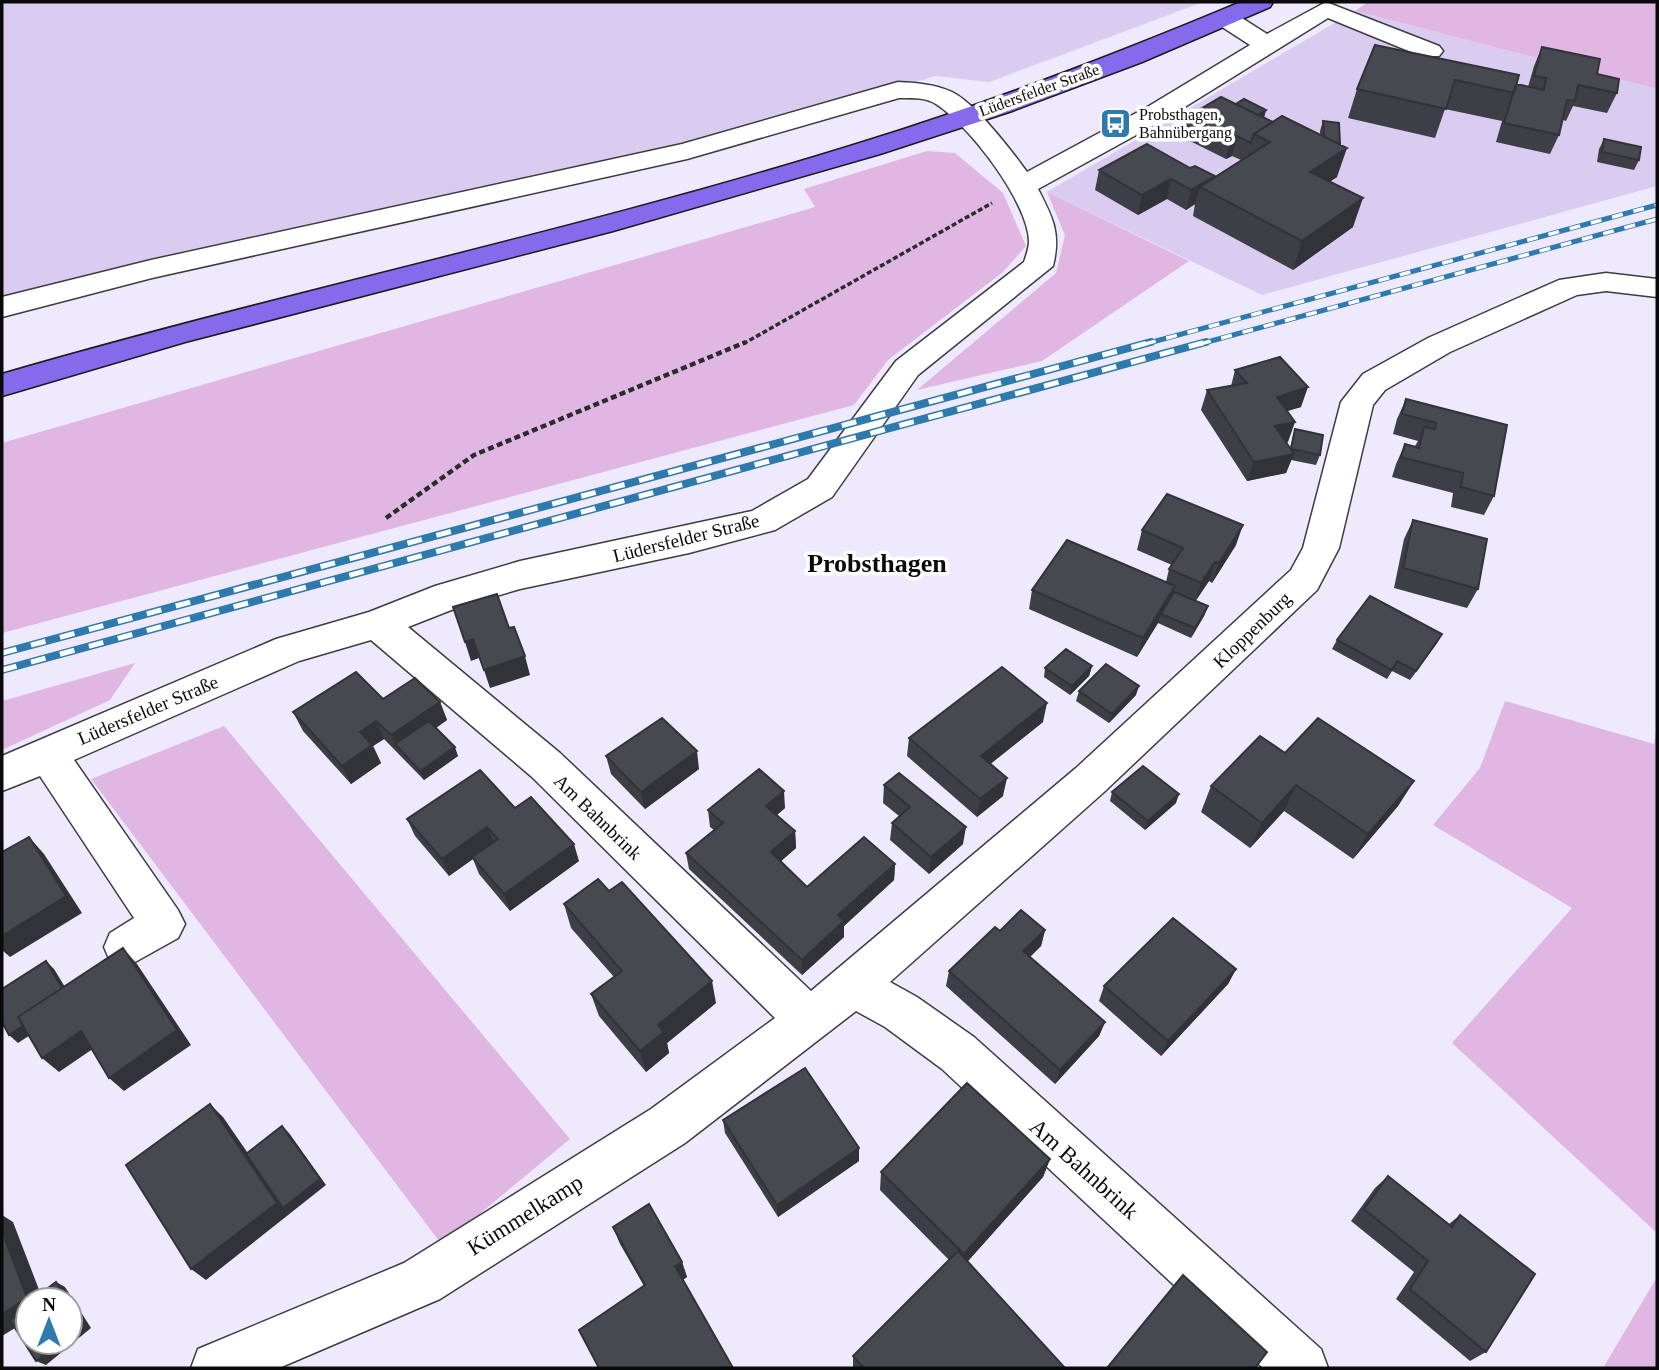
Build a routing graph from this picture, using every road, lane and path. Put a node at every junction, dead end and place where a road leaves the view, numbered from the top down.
1 (1261, 2) edge
2 (1225, 18) junction
3 (1268, 46) junction
4 (1430, 51) dead end
5 (964, 118) junction
6 (1023, 186) junction
7 (1657, 288) edge
8 (2, 307) edge
9 (2, 385) edge
10 (386, 518) dead end
11 (377, 624) junction
12 (47, 754) junction
13 (2, 774) edge
14 (126, 947) edge
15 (854, 986) junction
16 (810, 1021) junction
17 (217, 1368) edge
18 (1302, 1368) edge

1 - 2 main road, Lüdersfelder Straße
2 - 3 street
2 - 5 main road, Lüdersfelder Straße
3 - 4 street
3 - 6 street
5 - 6 street, Lüdersfelder Straße
5 - 8 street, Lüdersfelder Straße
5 - 9 main road, Lüdersfelder Straße
6 - 10 path
6 - 11 street, Lüdersfelder Straße
7 - 15 street, Kloppenburg
11 - 12 street, Lüdersfelder Straße
11 - 16 street, Am Bahnbrink
12 - 13 street, Lüdersfelder Straße
12 - 14 street
15 - 16 street, Kloppenburg
15 - 18 street, Am Bahnbrink
16 - 17 street, Kümmelkamp

